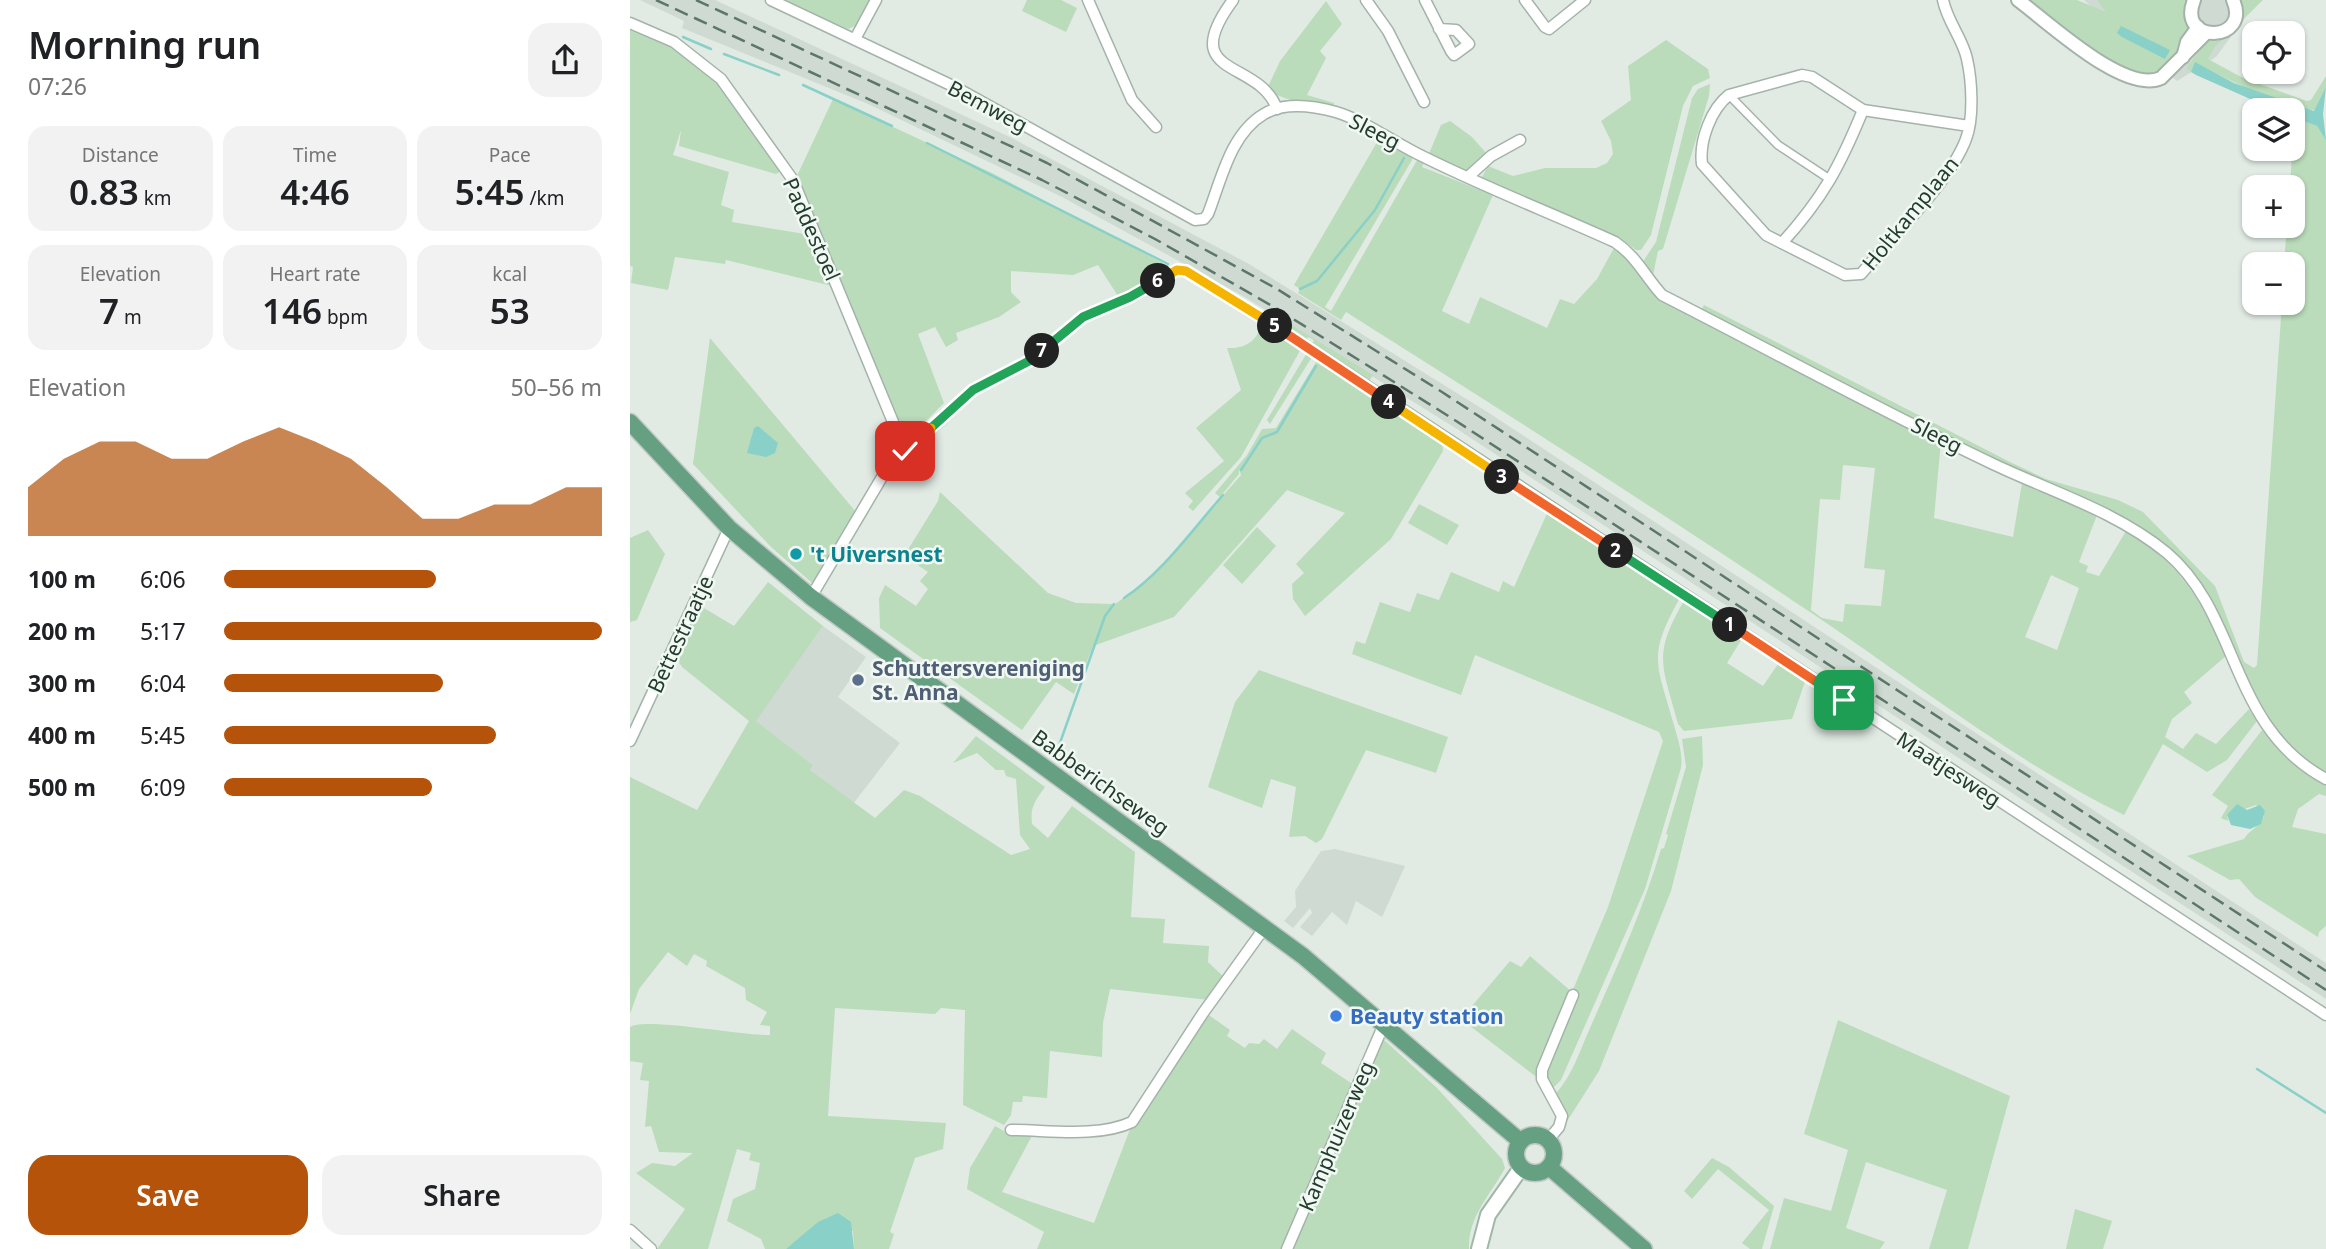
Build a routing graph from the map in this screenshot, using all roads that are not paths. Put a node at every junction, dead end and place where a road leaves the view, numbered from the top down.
1 (771, 0) edge
2 (877, 0) edge
3 (1088, 0) edge
4 (1233, 0) edge
5 (1366, 0) edge
6 (1425, 0) edge
7 (1525, 0) edge
8 (1585, 0) edge
9 (1943, 0) edge
10 (2018, 0) edge
11 (2194, 0) edge
12 (2235, 2) edge
13 (630, 23) edge
14 (1439, 29) dead end
15 (2202, 30) junction
16 (855, 39) junction
17 (1729, 94) junction
18 (1424, 102) dead end
19 (1277, 109) junction
20 (1863, 110) junction
21 (1969, 126) junction
22 (1156, 127) dead end
23 (1520, 140) dead end
24 (1469, 176) junction
25 (1832, 181) junction
26 (1782, 243) junction
27 (630, 422) edge
28 (905, 451) junction
29 (729, 528) junction
30 (811, 597) junction
31 (630, 741) edge
32 (2326, 779) edge
33 (1265, 927) junction
34 (1573, 995) dead end
35 (2326, 1016) edge
36 (1384, 1024) junction
37 (1011, 1130) dead end
38 (1548, 1140) junction
39 (1520, 1141) junction
40 (1549, 1167) junction
41 (1521, 1168) junction
42 (630, 1230) edge
43 (651, 1249) edge
44 (1287, 1249) edge
45 (1479, 1249) edge
46 (1644, 1249) edge

1 - 16 street, Bemweg
2 - 16 street
3 - 22 street
4 - 19 street
5 - 18 street
6 - 14 street
7 - 8 street
9 - 21 street
10 - 15 street
11 - 15 street
12 - 15 street
13 - 28 street, Paddestoel
16 - 19 street, Bemweg
17 - 20 street, Holtkamplaan
17 - 25 street
17 - 26 street, Holtkamplaan
19 - 24 street, Sleeg
20 - 21 street, Holtkamplaan
20 - 25 street
21 - 26 street, Holtkamplaan
23 - 24 street
24 - 32 street, Sleeg
25 - 26 street
27 - 29 main road, Babberichseweg
28 - 30 street
28 - 35 street, Maatjesweg
29 - 30 main road, Babberichseweg
29 - 31 street, Bettestraatje
30 - 33 main road, Babberichseweg
33 - 36 main road, Babberichseweg
33 - 37 street
34 - 38 street
36 - 39 main road, Babberichseweg
36 - 44 street, Kamphuizerweg
38 - 39 main road
38 - 40 main road
39 - 41 main road
40 - 41 main road
40 - 46 main road
41 - 45 main road
42 - 43 street

